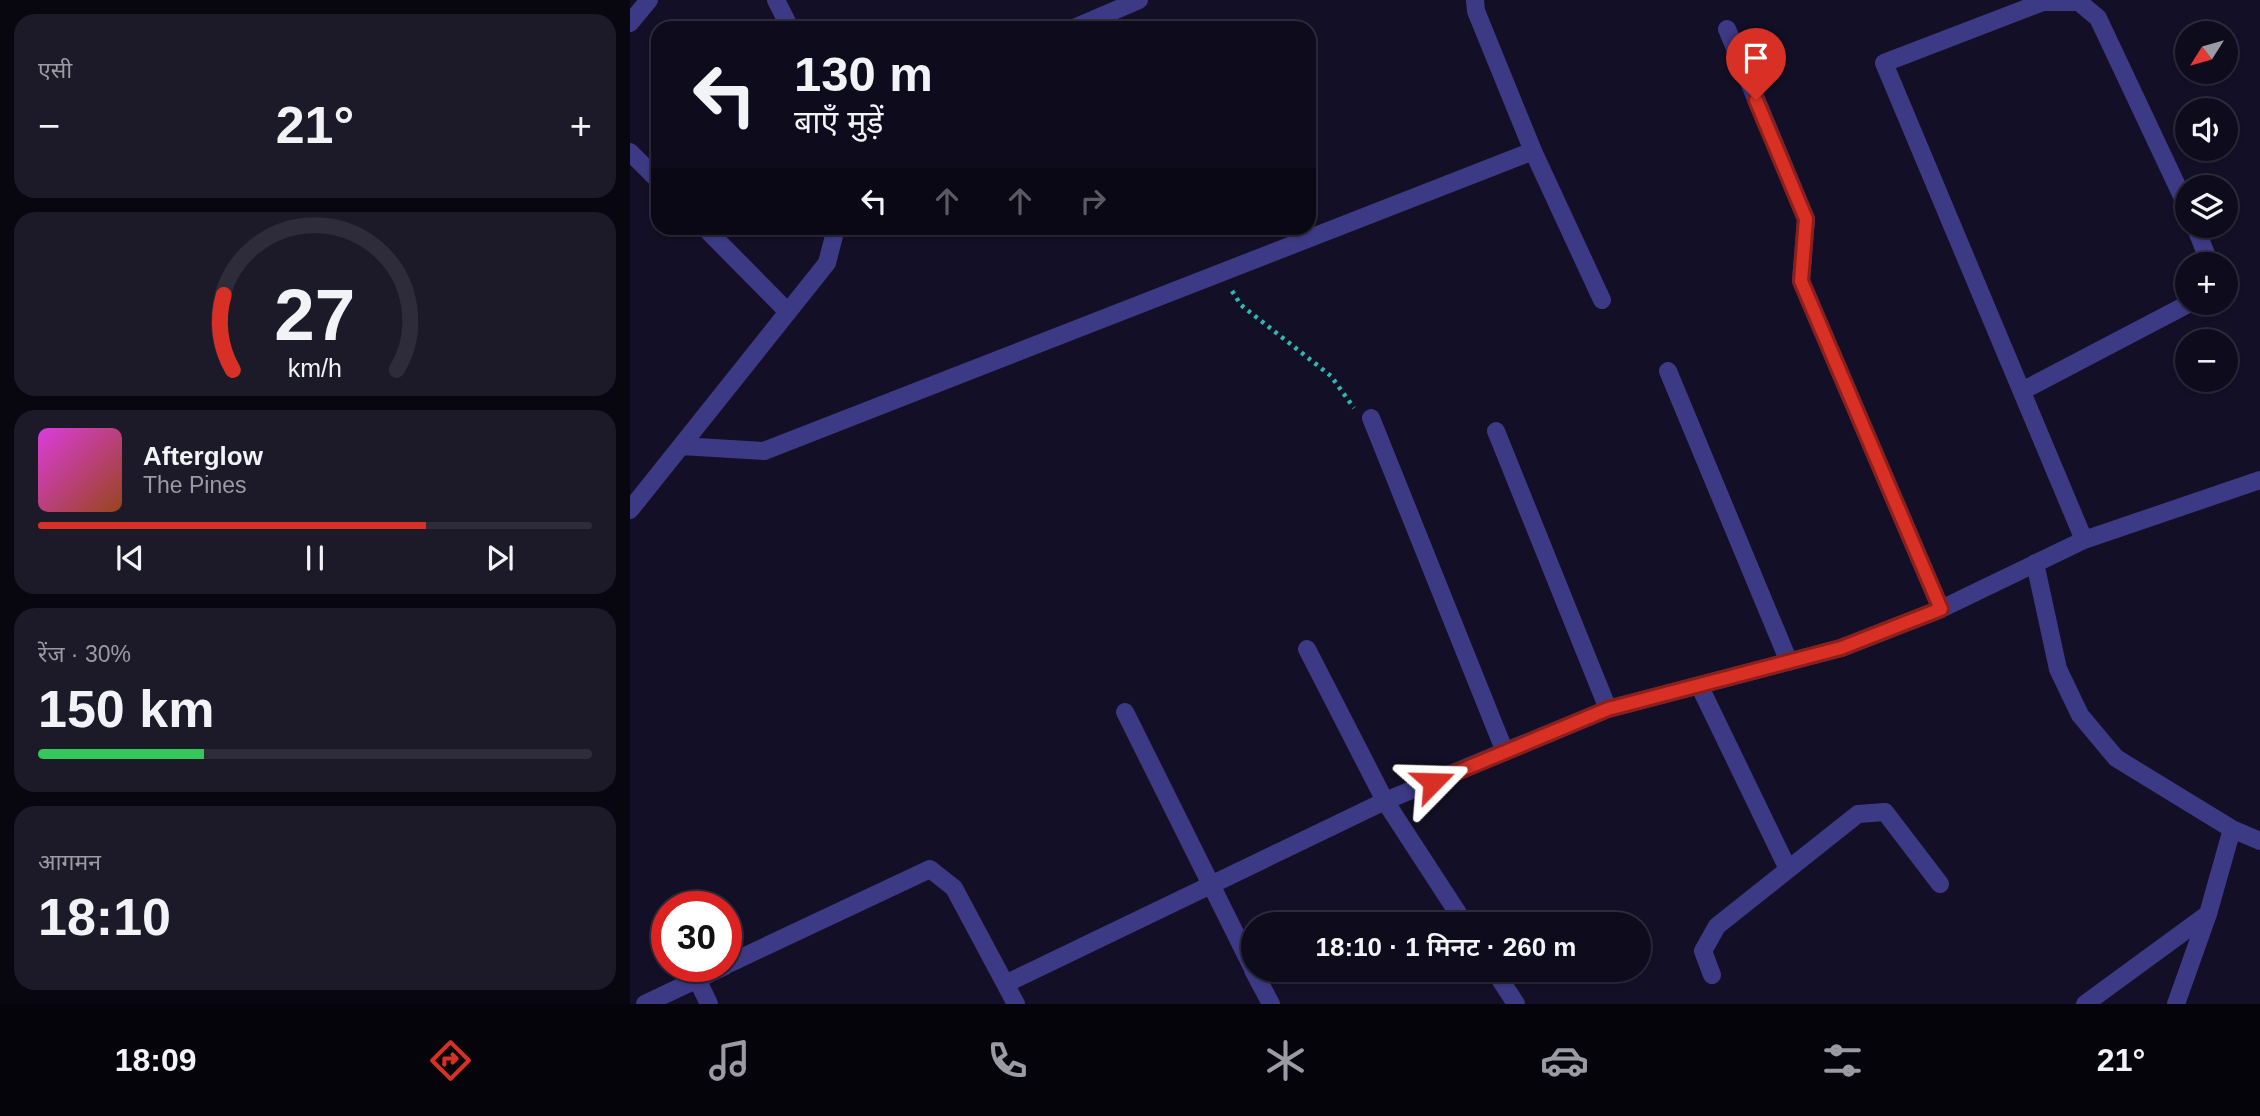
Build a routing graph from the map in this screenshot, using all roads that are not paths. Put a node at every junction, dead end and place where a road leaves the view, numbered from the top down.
1 (649, 0) edge
2 (776, 0) edge
3 (1139, 0) edge
4 (1475, 0) edge
5 (786, 21) edge
6 (1090, 21) edge
7 (630, 23) edge
8 (1727, 29) dead end
9 (1533, 151) junction
10 (630, 152) edge
11 (651, 173) edge
12 (2175, 181) edge
13 (712, 235) edge
14 (834, 235) edge
15 (1602, 300) dead end
16 (2175, 311) edge
17 (788, 312) junction
18 (1668, 371) dead end
19 (2022, 391) junction
20 (1371, 418) road end
21 (1496, 431) dead end
22 (681, 446) junction
23 (2260, 480) edge
24 (630, 510) edge
25 (2084, 540) junction
26 (2035, 563) junction
27 (1941, 609) junction
28 (1307, 649) dead end
29 (1789, 662) junction
30 (1699, 685) junction
31 (1608, 709) junction
32 (1125, 712) dead end
33 (1505, 752) junction
34 (1385, 801) junction
35 (2232, 829) junction
36 (2260, 841) edge
37 (1788, 869) junction
38 (1209, 884) junction
39 (1940, 884) dead end
40 (1457, 912) edge
41 (2208, 914) junction
42 (1241, 946) edge
43 (742, 958) edge
44 (1712, 975) dead end
45 (691, 982) edge
46 (698, 982) edge
47 (1260, 982) edge
48 (1502, 982) edge
49 (1007, 983) junction
50 (645, 1004) edge
51 (709, 1004) edge
52 (1016, 1004) edge
53 (1271, 1004) edge
54 (1516, 1004) edge
55 (2085, 1004) edge
56 (2176, 1004) edge

1 - 7 street
2 - 5 street
3 - 6 street
4 - 9 street
8 - 27 street
9 - 15 street
9 - 22 street
10 - 11 street
12 - 19 street
13 - 17 street
14 - 17 street
16 - 19 street
17 - 22 street
18 - 29 street
19 - 25 street
20 - 33 street
21 - 31 street
22 - 24 street
23 - 25 street
25 - 26 street
26 - 27 street
26 - 35 street
27 - 29 street
28 - 34 street
29 - 30 street
30 - 31 street
30 - 37 street
31 - 33 street
32 - 38 street
33 - 34 street
34 - 38 street
34 - 40 street
35 - 36 street
35 - 41 street
37 - 39 street
37 - 44 street
38 - 42 street
38 - 49 street
41 - 55 street
41 - 56 street
43 - 49 street
45 - 50 street
46 - 51 street
47 - 53 street
48 - 54 street
49 - 52 street

